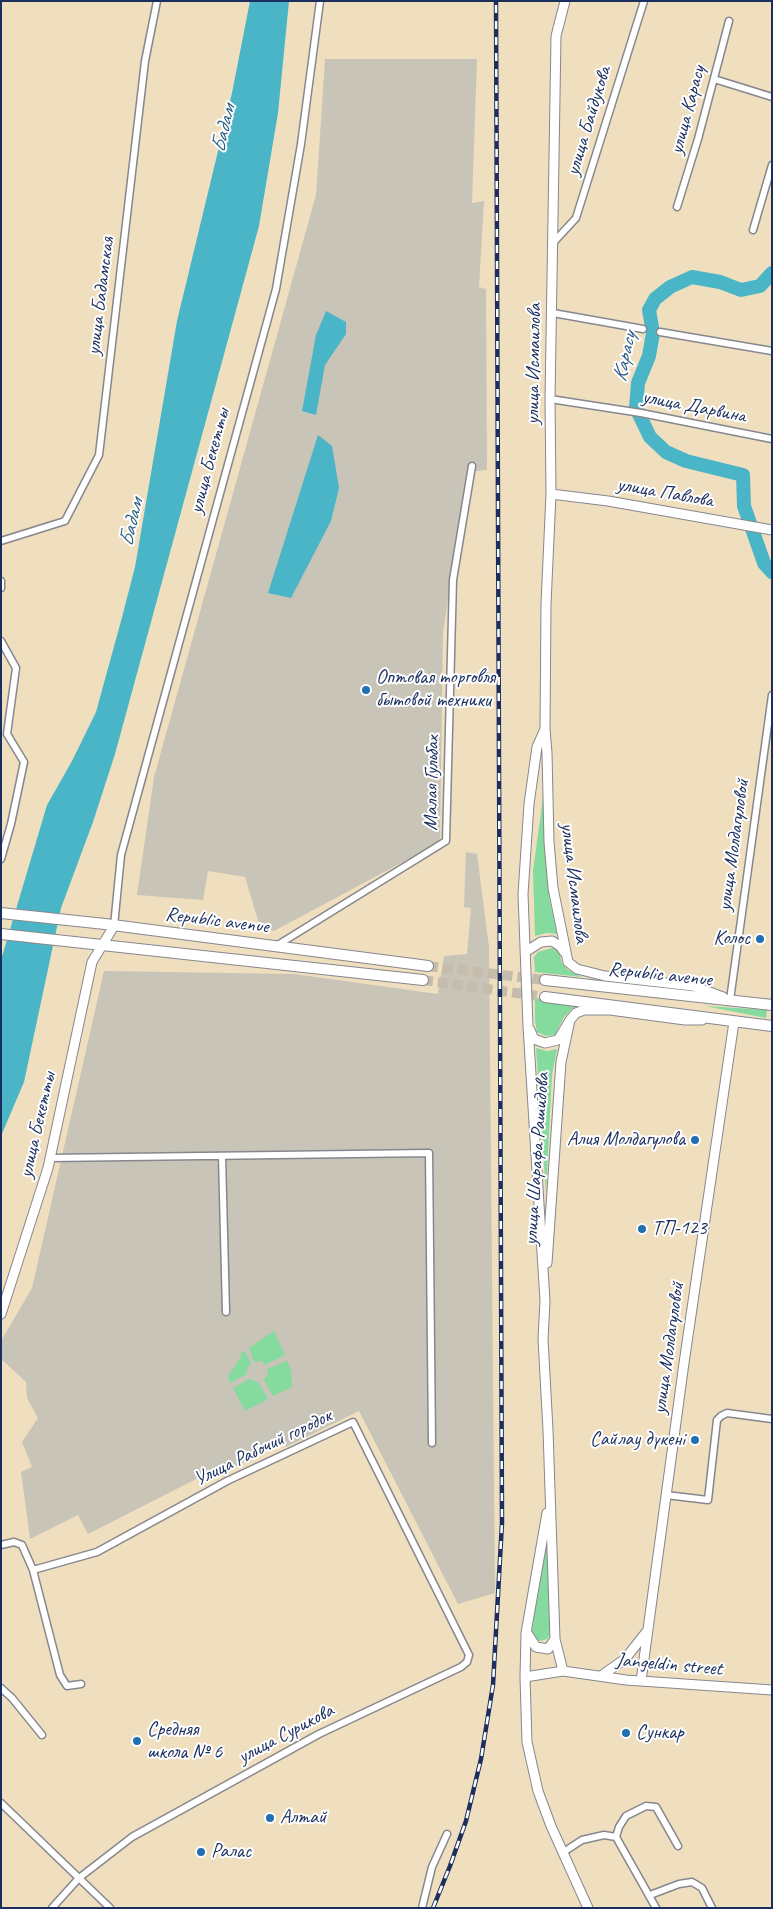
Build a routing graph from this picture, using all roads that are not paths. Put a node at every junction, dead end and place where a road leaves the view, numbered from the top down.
1 (156, 1) edge
2 (320, 1) edge
3 (566, 1) edge
4 (644, 1) edge
5 (729, 21) dead end
6 (714, 79) junction
7 (772, 97) edge
8 (772, 165) edge
9 (677, 207) dead end
10 (753, 230) dead end
11 (553, 243) junction
12 (553, 313) junction
13 (643, 329) dead end
14 (660, 332) dead end
15 (772, 352) edge
16 (550, 399) junction
17 (772, 439) edge
18 (472, 466) dead end
19 (551, 494) junction
20 (769, 529) edge
21 (1, 541) edge
22 (1, 581) edge
23 (1, 588) edge
24 (1, 641) edge
25 (772, 695) edge
26 (544, 729) junction
27 (1, 859) edge
28 (1, 913) edge
29 (109, 925) junction
30 (1, 934) edge
31 (101, 945) junction
32 (275, 946) junction
33 (525, 952) junction
34 (565, 953) junction
35 (428, 966) tunnel mouth
36 (423, 980) tunnel mouth
37 (545, 980) tunnel mouth
38 (546, 997) tunnel mouth
39 (730, 1000) junction
40 (772, 1005) edge
41 (570, 1020) junction
42 (729, 1021) junction
43 (528, 1026) junction
44 (772, 1026) edge
45 (222, 1156) junction
46 (50, 1158) junction
47 (545, 1301) junction
48 (226, 1312) dead end
49 (1, 1314) edge
50 (772, 1419) edge
51 (432, 1443) dead end
52 (666, 1495) junction
53 (550, 1496) junction
54 (1, 1545) edge
55 (33, 1570) junction
56 (648, 1630) junction
57 (526, 1633) junction
58 (555, 1639) junction
59 (469, 1655) joint
60 (563, 1672) junction
61 (600, 1676) junction
62 (525, 1677) junction
63 (641, 1681) junction
64 (81, 1684) dead end
65 (1, 1688) edge
66 (772, 1690) edge
67 (42, 1735) dead end
68 (1, 1802) edge
69 (447, 1834) dead end
70 (616, 1837) junction
71 (678, 1846) dead end
72 (562, 1853) junction
73 (79, 1878) junction
74 (650, 1895) junction
75 (52, 1908) edge
76 (110, 1908) edge
77 (422, 1908) edge
78 (588, 1908) edge
79 (656, 1908) edge
80 (712, 1908) edge

1 - 21 street, улица Бадамская
2 - 29 street, улица Бекетты
3 - 11 main road, улица Исмаилова
4 - 11 street, улица Байдукова
5 - 6 street, улица Карасу
6 - 7 street
6 - 9 street, улица Карасу
8 - 10 street
11 - 12 main road, улица Исмаилова
12 - 13 street
12 - 16 main road, улица Исмаилова
14 - 15 street
16 - 17 street, улица Дарвина
16 - 19 main road, улица Исмаилова
18 - 32 street, Малая Гульбах
19 - 20 main road, улица Павлова
19 - 26 main road, улица Исмаилова
22 - 23 street
24 - 27 street
25 - 39 street, улица Молдагуловой
26 - 33 main road, улица Исмаилова
26 - 34 main road, улица Исмаилова
28 - 29 main road, Republic avenue
29 - 31 main road, улица Бекетты
29 - 32 main road, Republic avenue
30 - 31 main road, Republic avenue
31 - 36 main road, Republic avenue
31 - 46 main road, улица Бекетты
32 - 35 main road, Republic avenue
33 - 34 main road
33 - 43 main road, улица Исмаилова
34 - 39 main road, улица Исмаилова
37 - 39 main road, Republic avenue
38 - 42 main road, Republic avenue
39 - 40 main road, Republic avenue
41 - 42 main road
41 - 43 main road
41 - 47 main road, улица Шарафа Рашидова
42 - 44 main road, Republic avenue
42 - 52 main road, улица Молдагуловой
43 - 47 main road, улица Шарафа Рашидова
45 - 46 street
45 - 48 street
45 - 51 street
46 - 49 main road, улица Бекетты
47 - 53 main road, улица Шарафа Рашидова
50 - 52 street
52 - 56 main road, улица Молдагуловой
53 - 57 main road
53 - 58 main road
54 - 55 street
55 - 59 street, Улица Рабочий городок
55 - 64 street
56 - 61 main road
56 - 63 main road, улица Молдагуловой
57 - 58 main road
57 - 62 main road
58 - 60 main road
59 - 73 street, улица Сурикова
60 - 61 main road, Jangeldin street
60 - 62 main road, Jangeldin street
61 - 63 main road, Jangeldin street
62 - 72 main road
63 - 66 main road, Jangeldin street
65 - 67 street
68 - 73 street
69 - 77 street
70 - 71 street
70 - 72 street
70 - 74 street
72 - 78 main road
73 - 75 street, улица Сурикова
73 - 76 street
74 - 79 street
74 - 80 street

